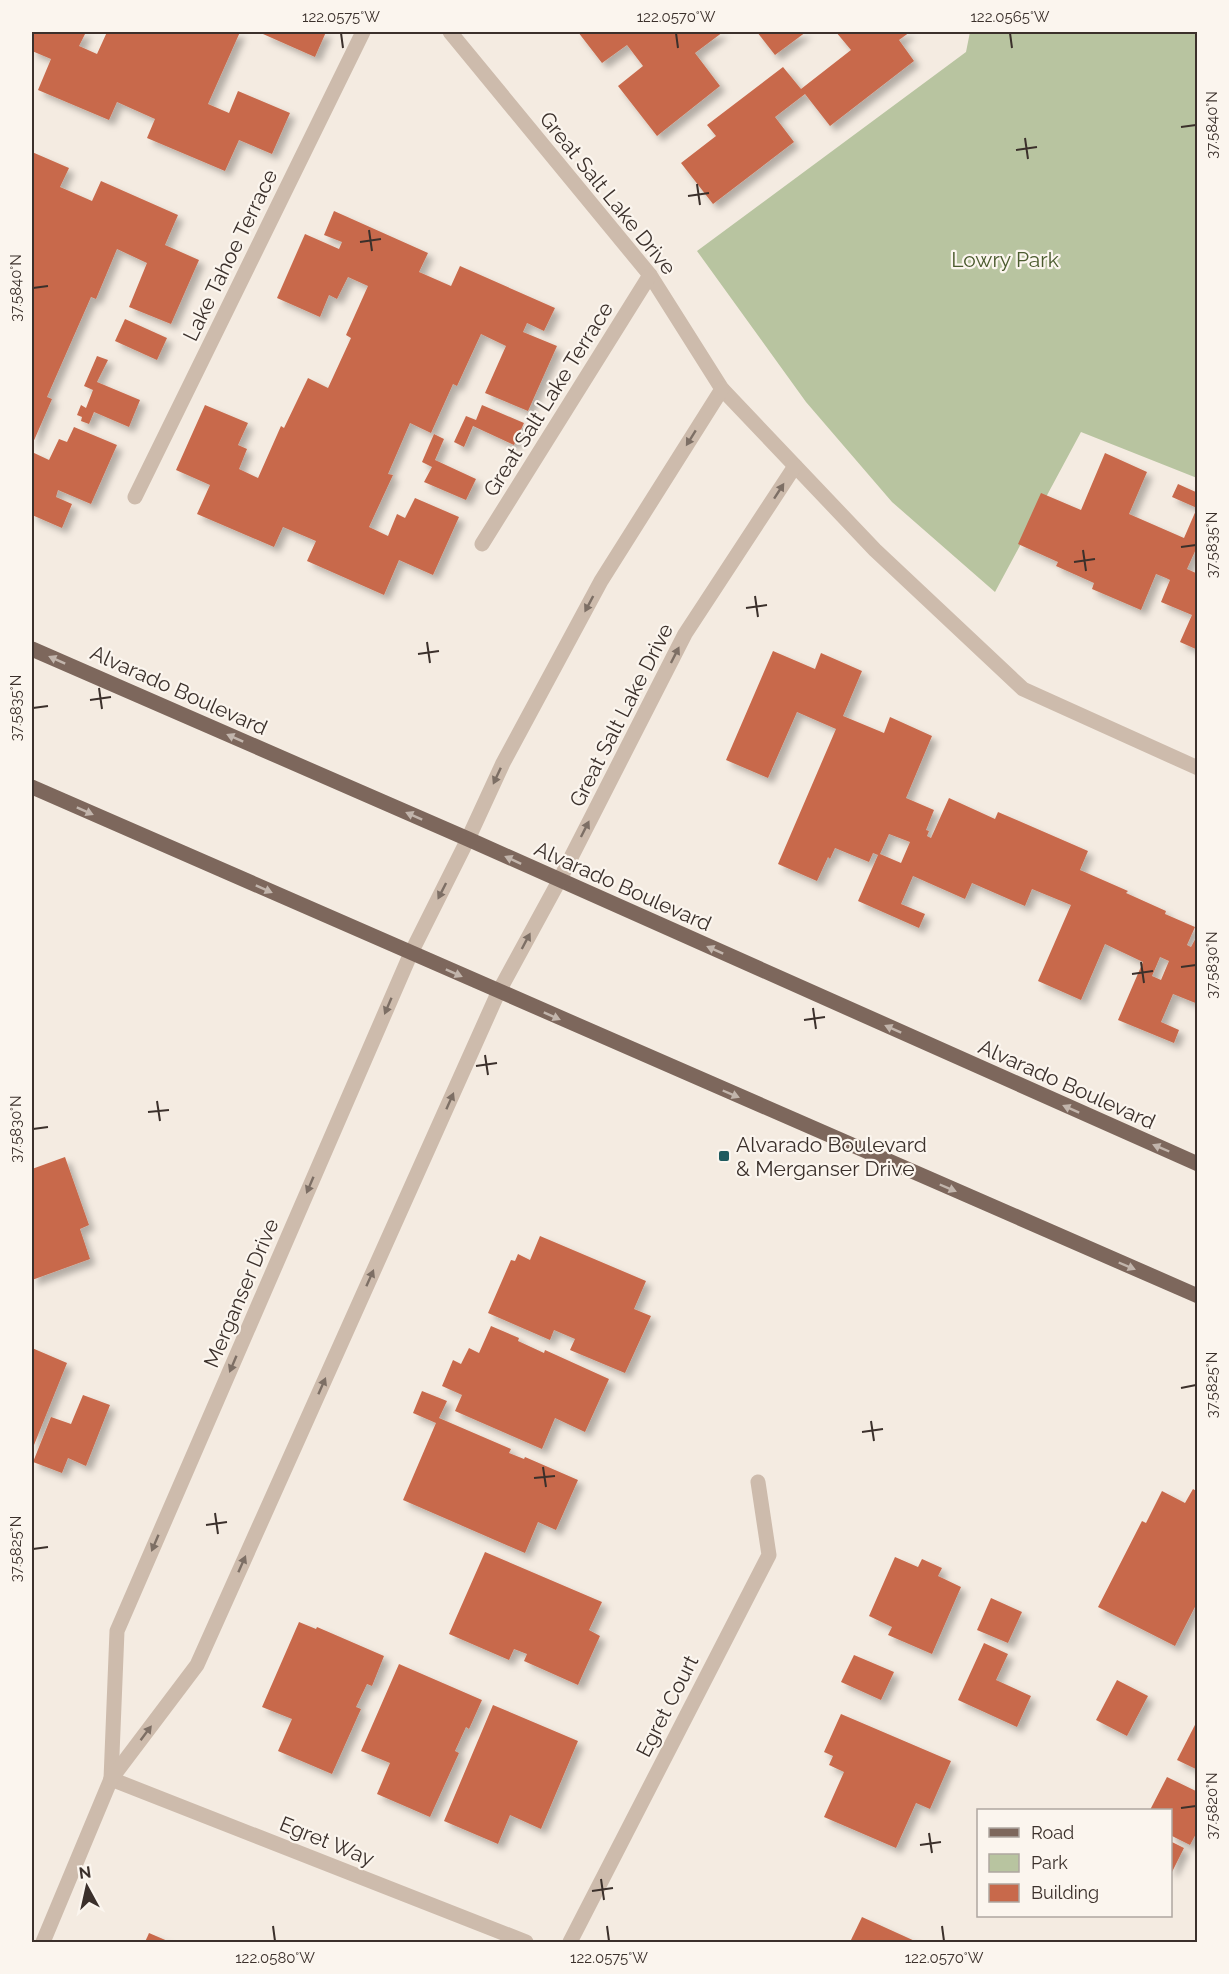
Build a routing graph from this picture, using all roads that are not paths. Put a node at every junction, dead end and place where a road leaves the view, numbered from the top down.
1 (363, 32) edge
2 (450, 32) edge
3 (650, 275) junction
4 (722, 389) junction
5 (795, 466) junction
6 (135, 496) dead end
7 (482, 544) dead end
8 (32, 649) edge
9 (1197, 768) edge
10 (32, 787) edge
11 (468, 839) junction
12 (559, 881) junction
13 (411, 953) junction
14 (498, 993) junction
15 (1197, 1164) edge
16 (1197, 1296) edge
17 (758, 1482) dead end
18 (111, 1779) junction
19 (43, 1942) edge
20 (526, 1942) edge
21 (570, 1942) edge

1 - 6 street, Lake Tahoe Terrace
2 - 3 street, Great Salt Lake Drive
3 - 4 street, Great Salt Lake Drive
3 - 7 street, Great Salt Lake Terrace
4 - 5 street, Great Salt Lake Drive
4 -> 11 street
5 - 9 street, Great Salt Lake Drive
12 -> 5 street, Great Salt Lake Drive
11 -> 8 main road, Alvarado Boulevard
10 -> 13 main road
12 -> 11 main road, Alvarado Boulevard
11 -> 13 street, Merganser Drive
14 -> 12 street, Great Salt Lake Drive
15 -> 12 main road, Alvarado Boulevard
13 -> 14 main road
13 -> 18 street, Merganser Drive
14 -> 16 main road
18 -> 14 street, Merganser Drive
17 - 21 street, Egret Court
18 - 19 street, Merganser Drive
18 - 20 street, Egret Way

